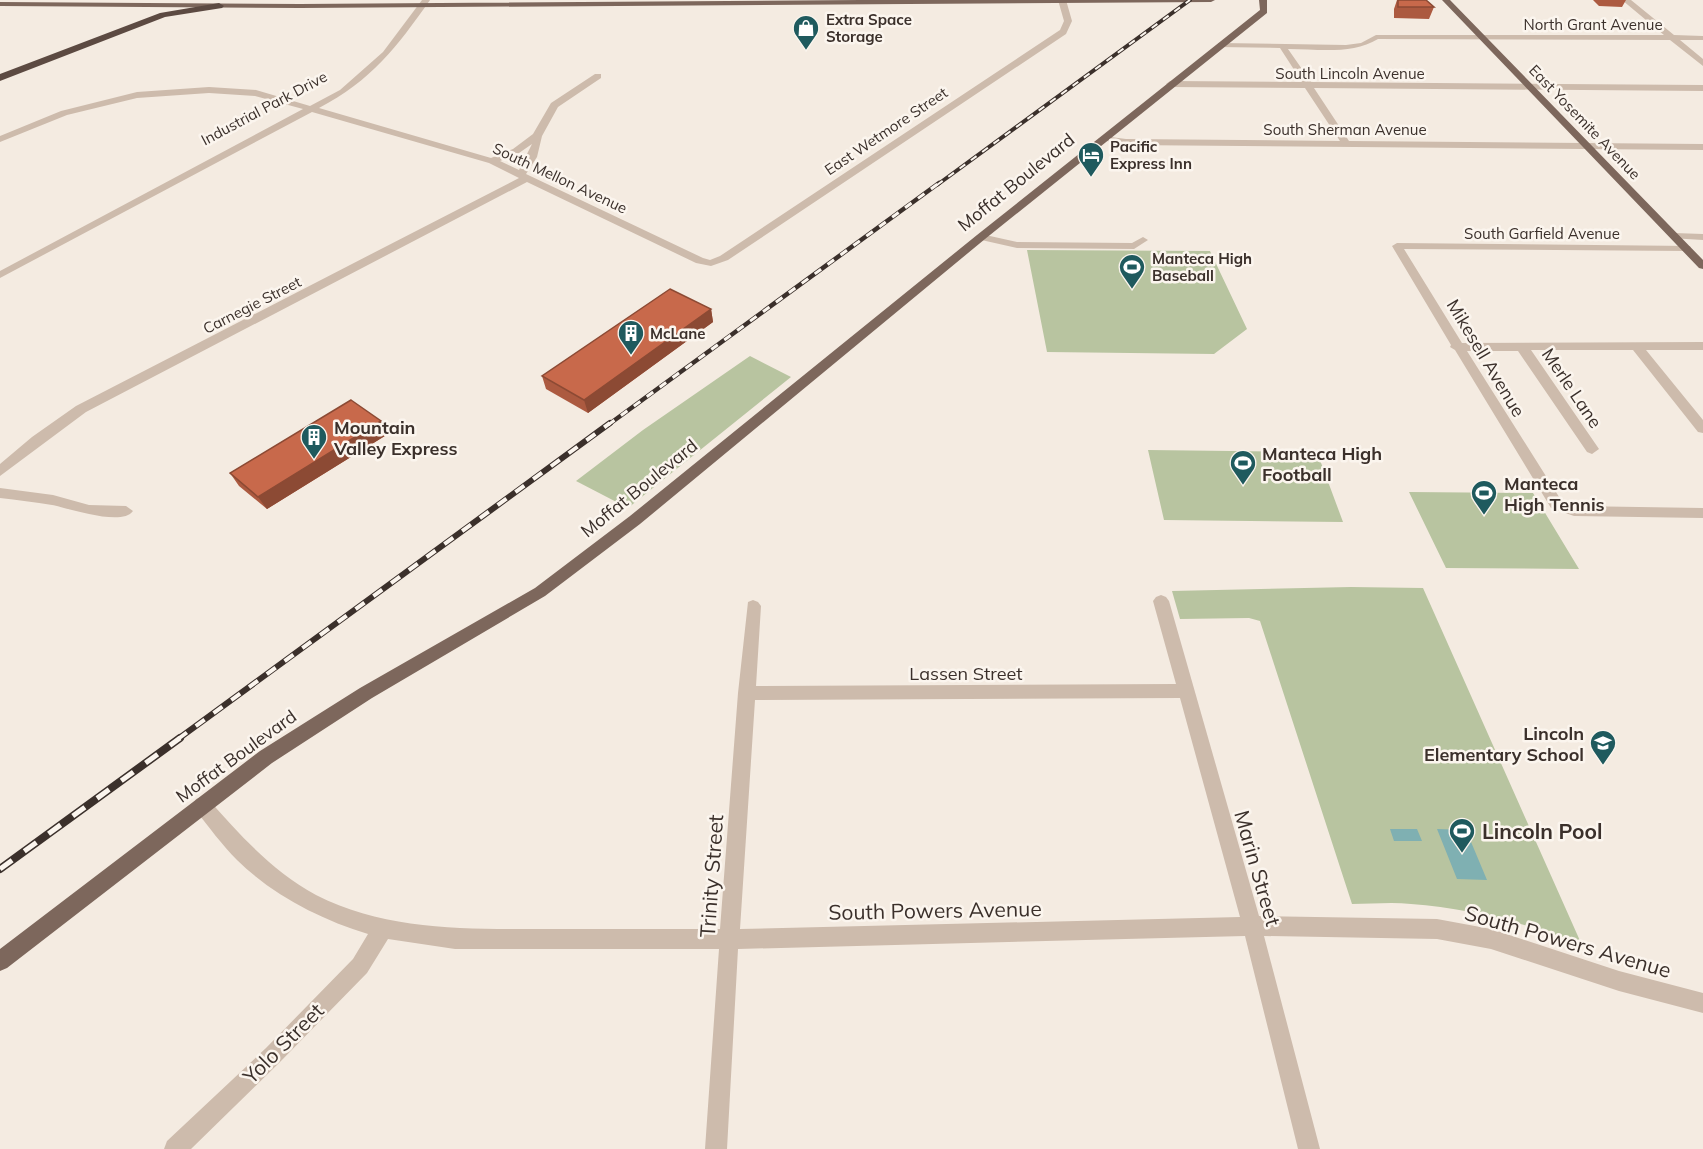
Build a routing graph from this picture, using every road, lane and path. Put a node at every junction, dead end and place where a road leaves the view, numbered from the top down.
1 (333, 0) edge
2 (356, 0) edge
3 (432, 0) edge
4 (487, 0) edge
5 (599, 0) edge
6 (1211, 0) edge
7 (1263, 0) edge
8 (1446, 0) edge
9 (1626, 0) edge
10 (916, 1) edge
11 (987, 1) edge
12 (1063, 1) edge
13 (1135, 1) edge
14 (173, 2) edge
15 (744, 2) edge
16 (252, 3) edge
17 (418, 3) edge
18 (0, 4) edge
19 (559, 4) junction
20 (219, 6) junction
21 (300, 6) junction
22 (145, 21) junction
23 (1483, 38) junction
24 (1673, 38) junction
25 (1703, 39) edge
26 (1221, 45) junction
27 (1284, 48) junction
28 (1703, 63) edge
29 (598, 76) dead end
30 (0, 78) edge
31 (1170, 84) junction
32 (1309, 86) junction
33 (1529, 87) junction
34 (1703, 88) edge
35 (310, 107) junction
36 (537, 136) junction
37 (0, 139) edge
38 (1103, 139) junction
39 (1347, 145) junction
40 (1586, 146) junction
41 (1703, 147) edge
42 (492, 161) junction
43 (523, 177) junction
44 (141, 196) junction
45 (1674, 236) junction
46 (981, 237) junction
47 (1703, 237) edge
48 (1143, 240) dead end
49 (1397, 246) joint
50 (1686, 248) junction
51 (694, 258) joint
52 (0, 264) edge
53 (1703, 266) edge
54 (0, 275) edge
55 (1703, 346) edge
56 (1456, 347) junction
57 (1522, 347) junction
58 (1636, 347) junction
59 (1703, 429) edge
60 (1592, 449) dead end
61 (0, 471) edge
62 (0, 493) edge
63 (126, 511) dead end
64 (1703, 513) edge
65 (1161, 601) dead end
66 (753, 606) dead end
67 (1185, 691) junction
68 (746, 693) junction
69 (202, 805) junction
70 (1252, 926) junction
71 (383, 929) junction
72 (729, 939) junction
73 (0, 962) edge
74 (1703, 1003) edge
75 (175, 1149) edge
76 (716, 1149) edge
77 (1309, 1149) edge

1 - 16 main road
2 - 21 main road
3 - 4 main road
5 - 19 main road
6 - 13 main road
7 - 26 main road, Moffat Boulevard
8 - 23 main road, East Yosemite Avenue
9 - 24 street
10 - 11 main road
10 - 15 main road
11 - 12 main road
12 - 13 main road
12 - 51 street, East Wetmore Street
14 - 16 main road
14 - 18 main road
14 - 20 main road
14 - 22 highway
15 - 19 main road
16 - 20 main road
16 - 21 main road
17 - 19 main road
17 - 21 main road
17 - 35 street, Industrial Park Drive
20 - 22 highway
22 - 30 highway
23 - 24 street, North Grant Avenue
23 - 27 street, North Grant Avenue
23 - 33 main road, East Yosemite Avenue
24 - 25 street, North Grant Avenue
24 - 28 street
26 - 27 street, North Grant Avenue
26 - 31 main road, Moffat Boulevard
27 - 32 street
29 - 36 street
31 - 32 street, South Lincoln Avenue
31 - 38 main road, Moffat Boulevard
32 - 33 street, South Lincoln Avenue
32 - 39 street
33 - 34 street, South Lincoln Avenue
33 - 40 main road, East Yosemite Avenue
35 - 37 street, South Mellon Avenue
35 - 42 street, South Mellon Avenue
35 - 44 street, Industrial Park Drive
36 - 42 street
36 - 43 street
38 - 39 street, South Sherman Avenue
38 - 46 main road, Moffat Boulevard
39 - 40 street, South Sherman Avenue
40 - 41 street, South Sherman Avenue
40 - 45 main road, East Yosemite Avenue
42 - 43 street, South Mellon Avenue
43 - 51 street, South Mellon Avenue
43 - 61 street, Carnegie Street
44 - 52 street, Industrial Park Drive
44 - 54 street, Industrial Park Drive
45 - 47 street
45 - 50 main road, East Yosemite Avenue
46 - 48 street
46 - 69 main road, Moffat Boulevard
49 - 50 street, South Garfield Avenue
49 - 56 street, Mikesell Avenue
50 - 53 main road, East Yosemite Avenue
55 - 58 street
56 - 57 street
56 - 64 street, Mikesell Avenue
57 - 58 street
57 - 60 street, Merle Lane
58 - 59 street
62 - 63 street
65 - 67 street, Marin Street
66 - 68 street, Trinity Street
67 - 68 street, Lassen Street
67 - 70 street, Marin Street
68 - 72 street, Trinity Street
69 - 71 street, South Powers Avenue
69 - 73 main road, Moffat Boulevard
70 - 72 street, South Powers Avenue
70 - 74 street, South Powers Avenue
70 - 77 street, Marin Street
71 - 72 street, South Powers Avenue
71 - 75 street, Yolo Street
72 - 76 street, Trinity Street

